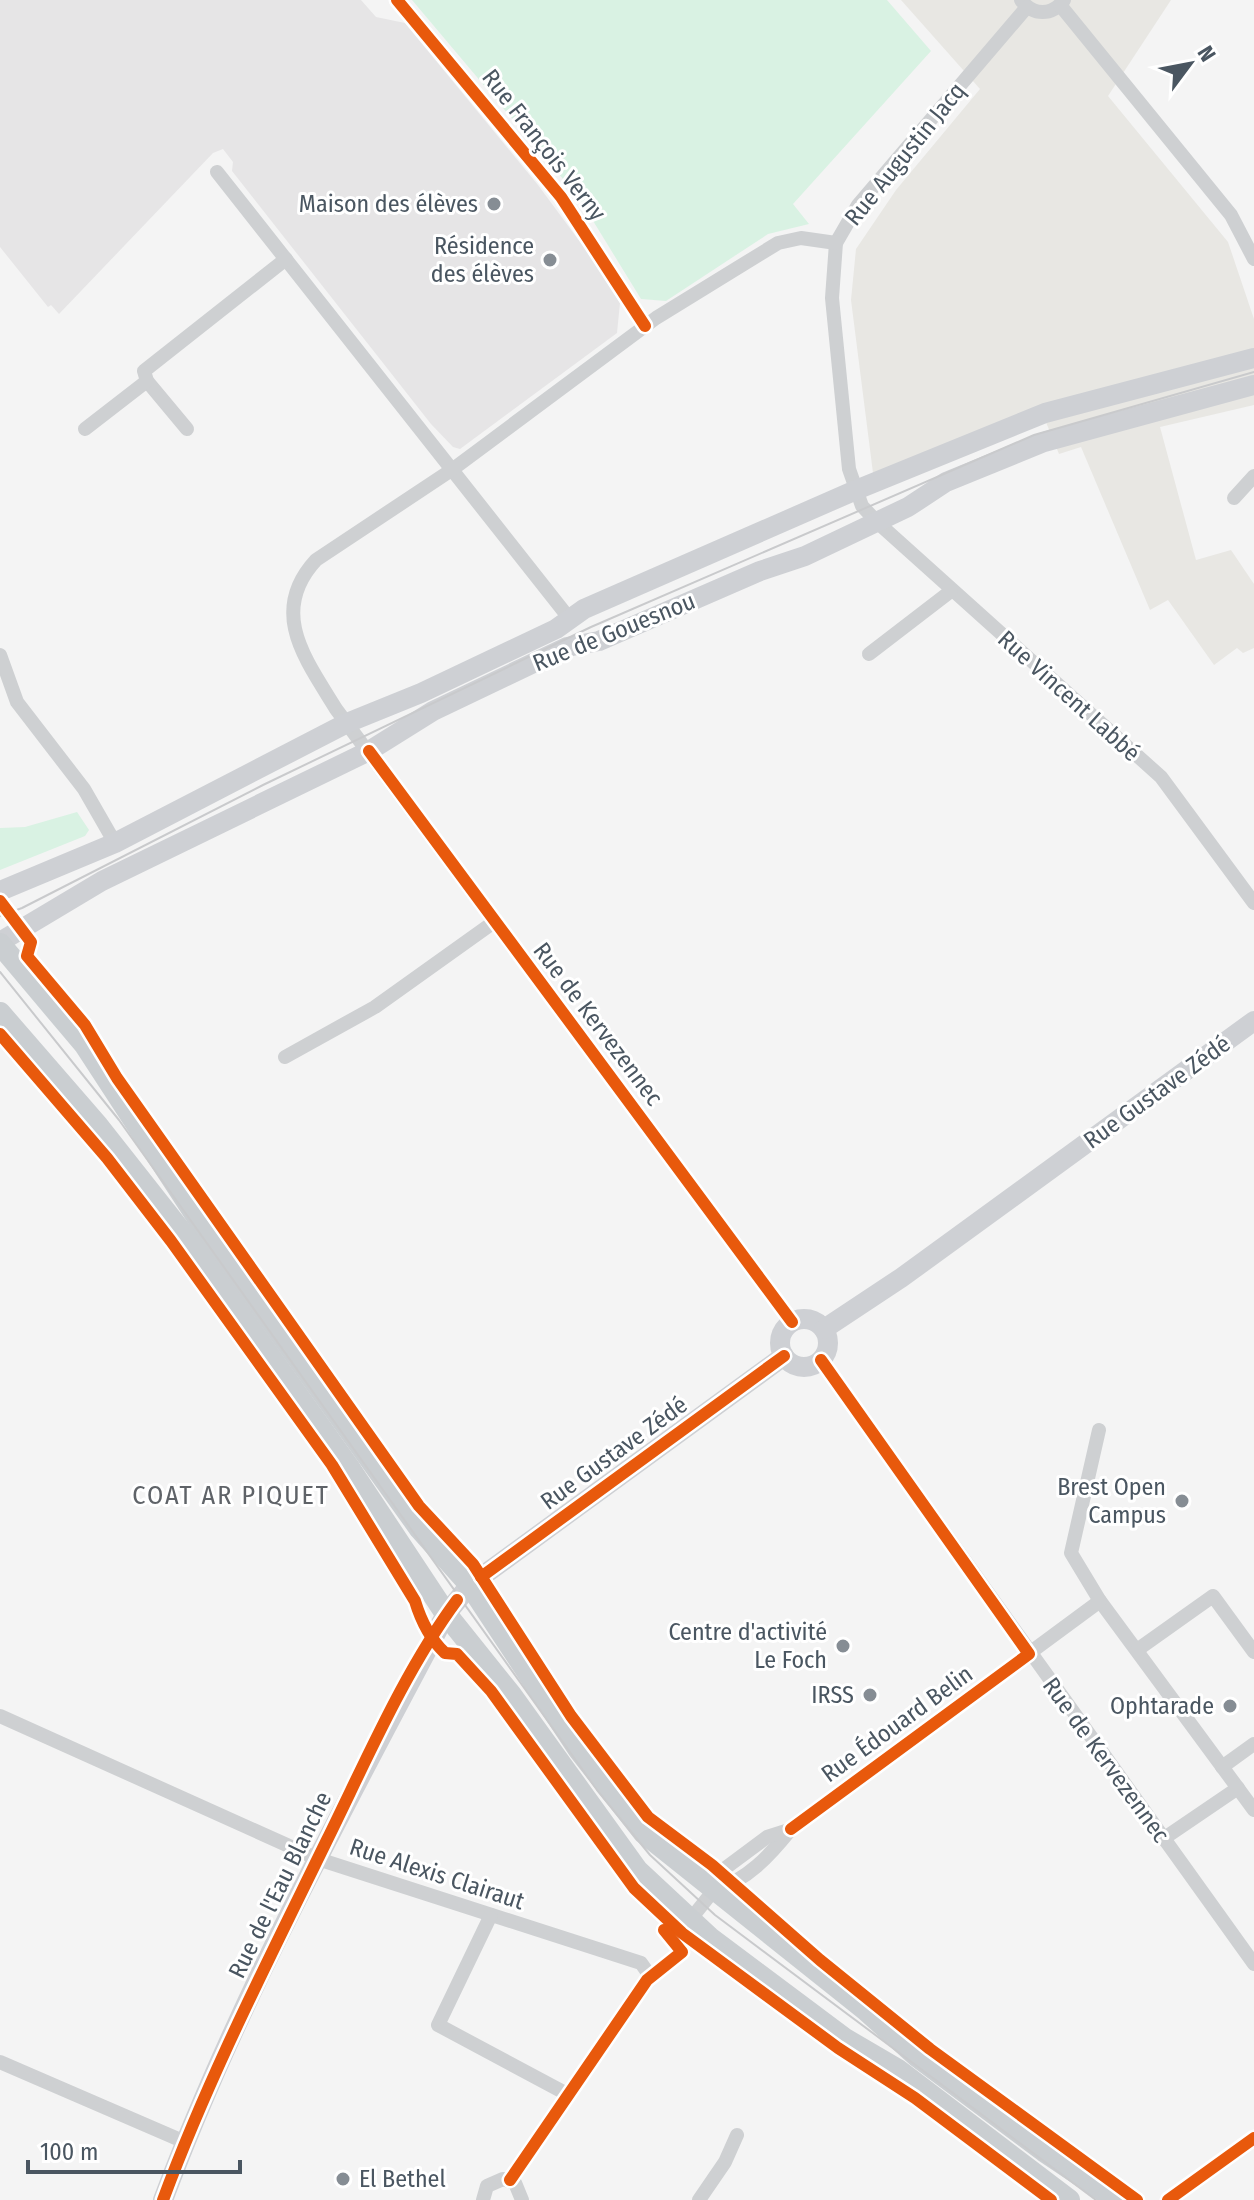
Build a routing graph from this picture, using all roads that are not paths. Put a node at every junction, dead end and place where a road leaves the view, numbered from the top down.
1 (397, 0) edge
2 (1062, 3) edge
3 (1024, 4) edge
4 (217, 172) dead end
5 (836, 243) junction
6 (286, 259) junction
7 (1254, 259) edge
8 (645, 326) junction
9 (1254, 358) edge
10 (143, 370) junction
11 (1254, 385) edge
12 (85, 429) dead end
13 (187, 429) dead end
14 (453, 469) junction
15 (1254, 476) edge
16 (1234, 498) dead end
17 (865, 507) junction
18 (951, 591) junction
19 (569, 618) junction
20 (869, 654) dead end
21 (0, 655) edge
22 (358, 736) junction
23 (115, 843) junction
24 (0, 891) edge
25 (1254, 903) edge
26 (494, 922) junction
27 (0, 943) edge
28 (0, 1013) edge
29 (1254, 1021) edge
30 (285, 1057) dead end
31 (792, 1322) junction
32 (824, 1329) junction
33 (784, 1356) junction
34 (821, 1360) junction
35 (1099, 1430) dead end
36 (458, 1600) junction
37 (1100, 1601) junction
38 (1137, 1650) junction
39 (1254, 1652) edge
40 (1029, 1654) junction
41 (0, 1716) edge
42 (1254, 1744) edge
43 (1222, 1767) junction
44 (1238, 1788) junction
45 (1254, 1810) edge
46 (1163, 1839) junction
47 (318, 1859) junction
48 (714, 1890) junction
49 (491, 1915) junction
50 (690, 1920) junction
51 (1254, 1964) edge
52 (0, 2062) edge
53 (567, 2094) junction
54 (737, 2135) dead end
55 (185, 2142) junction
56 (510, 2180) junction
57 (163, 2200) edge
58 (483, 2200) edge
59 (522, 2200) edge
60 (699, 2200) edge
61 (1069, 2200) edge
62 (1117, 2200) edge

1 - 8 street, Rue François Verny
2 - 3 street
2 - 7 street
3 - 5 street, Rue Augustin Jacq
4 - 6 street
5 - 8 street
5 - 17 street, Rue Augustin Jacq
6 - 10 street
6 - 14 street
8 - 14 street
9 - 17 main road, Rue de Gouesnou
10 - 12 street
10 - 13 street
11 - 17 main road, Rue de Gouesnou
14 - 19 street
14 - 22 street, Rue de Kervezennec
15 - 16 street
17 - 18 street, Rue Vincent Labbé
17 - 19 main road, Rue de Gouesnou
17 - 22 main road, Rue de Gouesnou
18 - 20 street
18 - 25 street, Rue Vincent Labbé
19 - 22 main road, Rue de Gouesnou
21 - 23 street
22 - 23 main road, Rue de Gouesnou
22 - 26 street, Rue de Kervezennec
22 - 27 main road, Rue de Gouesnou
23 - 24 main road, Rue de Gouesnou
26 - 30 street
26 - 31 street, Rue de Kervezennec
27 - 36 main road
28 - 36 main road
29 - 32 main road, Rue Gustave Zédé
31 - 32 main road
31 - 33 main road
32 - 34 main road
33 - 34 main road
33 - 36 main road, Rue Gustave Zédé
34 - 40 street, Rue de Kervezennec
35 - 37 street
36 - 47 main road, Rue de l'Eau Blanche
36 - 48 main road
36 - 50 main road
37 - 38 street
37 - 40 street, Rue Édouard Belin
38 - 39 street
38 - 43 street
40 - 46 street, Rue de Kervezennec
40 - 48 street, Rue Édouard Belin
41 - 47 street, Rue Alexis Clairaut
42 - 43 street
43 - 44 street
44 - 45 street
44 - 46 street
46 - 51 street, Rue de Kervezennec
47 - 49 street, Rue Alexis Clairaut
47 - 55 main road, Rue de l'Eau Blanche
48 - 50 street, Rue Édouard Belin
48 - 62 main road
49 - 53 street
49 - 53 street, Rue Alexis Clairaut
50 - 61 main road
52 - 55 street
53 - 56 street
54 - 60 street
55 - 57 main road, Rue de l'Eau Blanche
56 - 58 street
56 - 59 street

